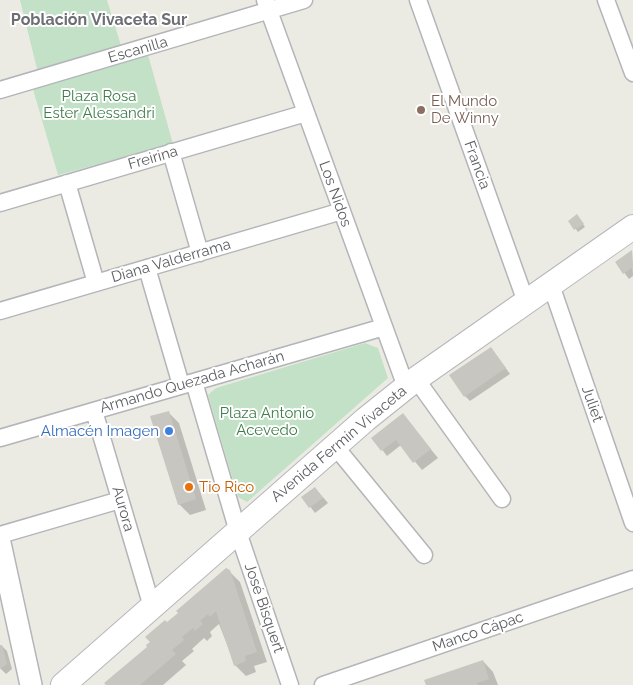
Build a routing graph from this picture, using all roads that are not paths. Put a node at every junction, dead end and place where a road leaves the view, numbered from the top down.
1 (304, 0) edge
2 (418, 0) edge
3 (606, 0) edge
4 (267, 6) edge
5 (633, 73) edge
6 (0, 90) edge
7 (306, 113) junction
8 (171, 152) junction
9 (67, 183) junction
10 (0, 203) edge
11 (342, 212) junction
12 (633, 227) edge
13 (200, 252) junction
14 (147, 268) junction
15 (96, 283) junction
16 (551, 284) junction
17 (526, 302) junction
18 (0, 311) edge
19 (384, 326) junction
20 (411, 383) junction
21 (187, 384) junction
22 (94, 411) junction
23 (0, 438) edge
24 (334, 445) junction
25 (502, 499) dead end
26 (120, 500) junction
27 (633, 523) edge
28 (238, 532) junction
29 (0, 535) edge
30 (0, 543) edge
31 (424, 556) dead end
32 (633, 579) edge
33 (152, 607) junction
34 (31, 685) edge
35 (63, 685) edge
36 (290, 685) edge
37 (323, 685) edge

1 - 4 street, Escanilla
2 - 17 street, Francia
3 - 5 street
4 - 6 street, Escanilla
4 - 7 street, Los Nidos
7 - 8 street, Freirina
7 - 11 street, Los Nidos
8 - 9 street, Freirina
8 - 13 street
9 - 10 street, Freirina
9 - 15 street
11 - 13 street, Diana Valderrama
11 - 19 street, Los Nidos
12 - 16 main road, Avenida Fermín Vivaceta
13 - 14 street, Diana Valderrama
14 - 15 street, Diana Valderrama
14 - 21 street, José Bisquert
15 - 18 street, Diana Valderrama
16 - 17 main road, Avenida Fermín Vivaceta
16 - 27 street, Juliet
17 - 20 main road, Avenida Fermín Vivaceta
19 - 20 street, Los Nidos
19 - 21 street, Armando Quezada Acharán
20 - 24 main road, Avenida Fermín Vivaceta
20 - 25 street, Los Nidos
21 - 22 street, Armando Quezada Acharán
21 - 28 street, José Bisquert
22 - 23 street, Armando Quezada Acharán
22 - 26 street, Aurora
24 - 28 main road, Avenida Fermín Vivaceta
24 - 31 street
26 - 29 street
26 - 33 street, Aurora
28 - 33 main road, Avenida Fermín Vivaceta
28 - 36 street, José Bisquert
30 - 34 street
32 - 37 street, Manco Cápac
33 - 35 main road, Avenida Fermín Vivaceta

